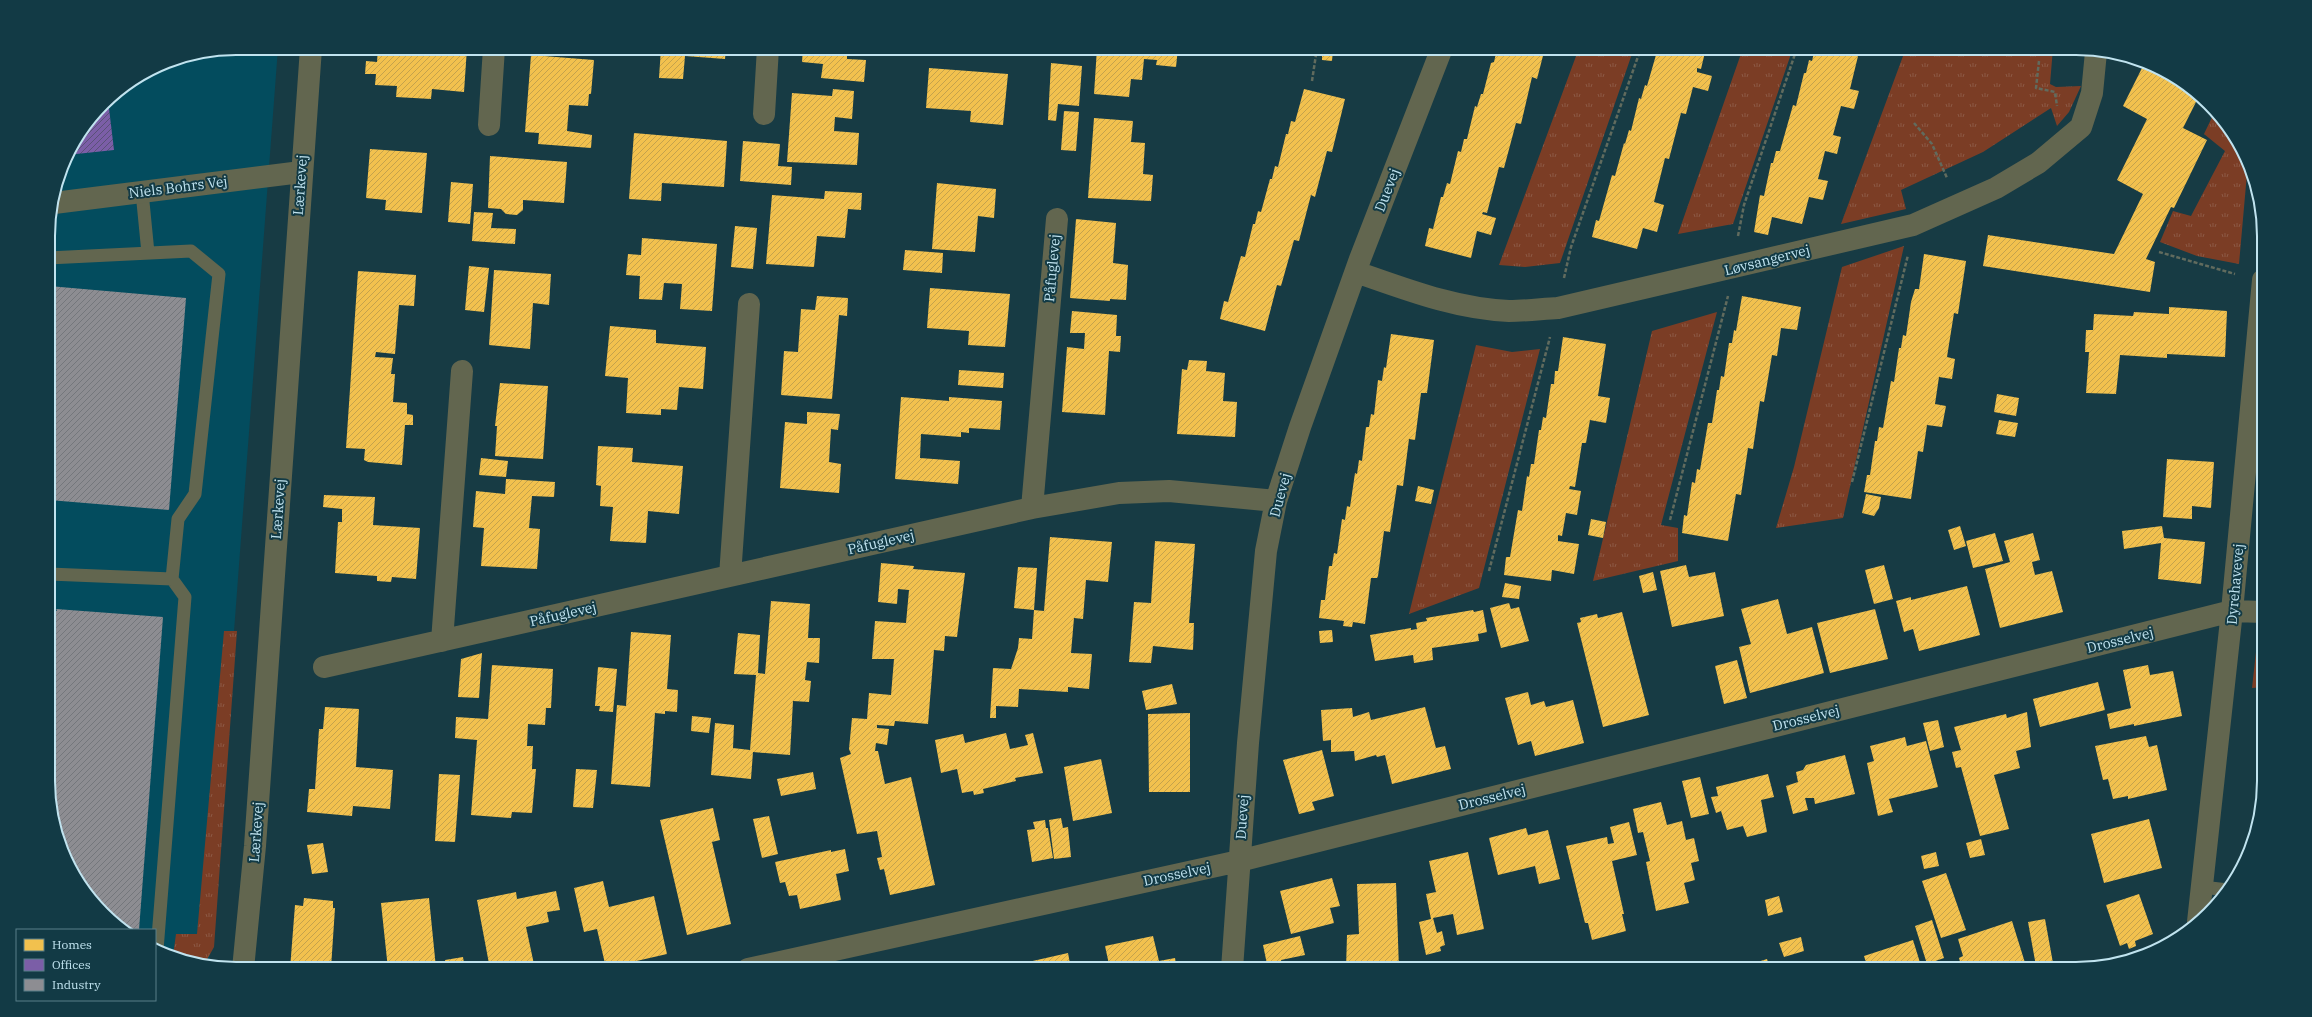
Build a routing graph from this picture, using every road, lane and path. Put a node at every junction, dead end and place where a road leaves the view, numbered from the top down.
1 (310, 55) edge
2 (494, 55) edge
3 (768, 55) edge
4 (1316, 55) edge
5 (1439, 55) edge
6 (2096, 56) edge
7 (2039, 61) dead end
8 (1312, 81) dead end
9 (764, 114) dead end
10 (1914, 123) dead end
11 (489, 125) dead end
12 (2073, 134) junction
13 (301, 172) junction
14 (142, 192) junction
15 (58, 203) edge
16 (1959, 206) junction
17 (1057, 219) dead end
18 (1913, 225) junction
19 (2159, 252) dead end
20 (148, 253) junction
21 (55, 258) edge
22 (1356, 272) junction
23 (2237, 274) dead end
24 (749, 304) dead end
25 (2257, 344) edge
26 (462, 371) dead end
27 (1852, 482) dead end
28 (1276, 501) junction
29 (1032, 508) junction
30 (55, 574) edge
31 (730, 576) junction
32 (172, 579) junction
33 (2232, 611) junction
34 (2257, 612) edge
35 (442, 641) junction
36 (324, 667) dead end
37 (1239, 861) junction
38 (2202, 887) junction
39 (2221, 889) edge
40 (2199, 913) edge
41 (157, 943) edge
42 (244, 962) edge
43 (780, 962) edge
44 (1232, 962) edge

1 - 13 street, Lærkevej
2 - 11 street
3 - 9 street
4 - 8 path
5 - 22 street, Duevej
6 - 12 street, Løvsangervej
7 - 12 path
10 - 16 path
12 - 16 street, Løvsangervej
13 - 14 street, Niels Bohrs Vej
13 - 42 street, Lærkevej
14 - 15 street, Niels Bohrs Vej
14 - 20 lane
16 - 18 street, Løvsangervej
17 - 29 street, Påfuglevej
18 - 22 street, Løvsangervej
18 - 27 path
19 - 23 path
20 - 21 lane
20 - 32 lane
22 - 28 street, Duevej
24 - 31 street
25 - 33 street, Dyrehavevej
26 - 35 street
28 - 29 street, Påfuglevej
28 - 37 street, Duevej
29 - 31 street, Påfuglevej
30 - 32 lane
31 - 35 street, Påfuglevej
32 - 41 lane
33 - 34 street, Drosselvej
33 - 37 street, Drosselvej
33 - 38 street, Dyrehavevej
35 - 36 street, Påfuglevej
37 - 43 street, Drosselvej
37 - 44 street, Duevej
38 - 39 lane
38 - 40 street, Dyrehavevej

